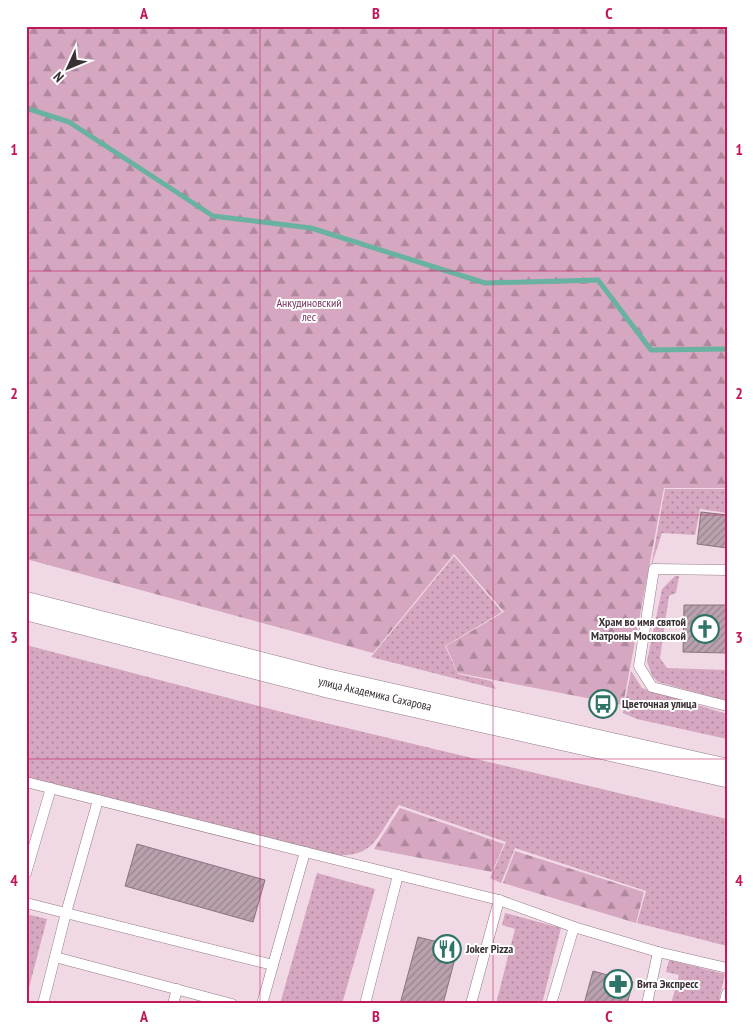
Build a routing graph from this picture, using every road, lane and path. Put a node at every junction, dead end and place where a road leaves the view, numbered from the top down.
1 (727, 570) edge
2 (26, 606) edge
3 (727, 706) edge
4 (727, 773) edge
5 (26, 782) edge
6 (51, 788) junction
7 (98, 800) junction
8 (305, 852) junction
9 (26, 873) edge
10 (398, 875) junction
11 (498, 900) junction
12 (26, 903) edge
13 (66, 914) junction
14 (574, 927) junction
15 (658, 952) junction
16 (55, 957) junction
17 (273, 965) junction
18 (727, 968) edge
19 (177, 989) junction
20 (727, 993) edge
21 (43, 1004) edge
22 (173, 1004) edge
23 (232, 1004) edge
24 (262, 1004) edge
25 (365, 1004) edge
26 (471, 1004) edge
27 (551, 1004) edge
28 (647, 1004) edge
29 (724, 1004) edge

1 - 3 lane
2 - 4 main road, улица Академика Сахарова
5 - 6 lane
6 - 7 lane
6 - 9 lane
7 - 8 lane
7 - 13 lane
8 - 10 lane
8 - 17 lane
10 - 11 lane
10 - 25 lane
11 - 14 lane
11 - 26 lane
12 - 13 lane
13 - 16 lane
13 - 17 lane
14 - 15 lane
14 - 27 lane
15 - 18 lane
15 - 28 lane
16 - 19 lane
16 - 21 lane
17 - 24 lane
19 - 22 lane
19 - 23 lane
20 - 29 lane

